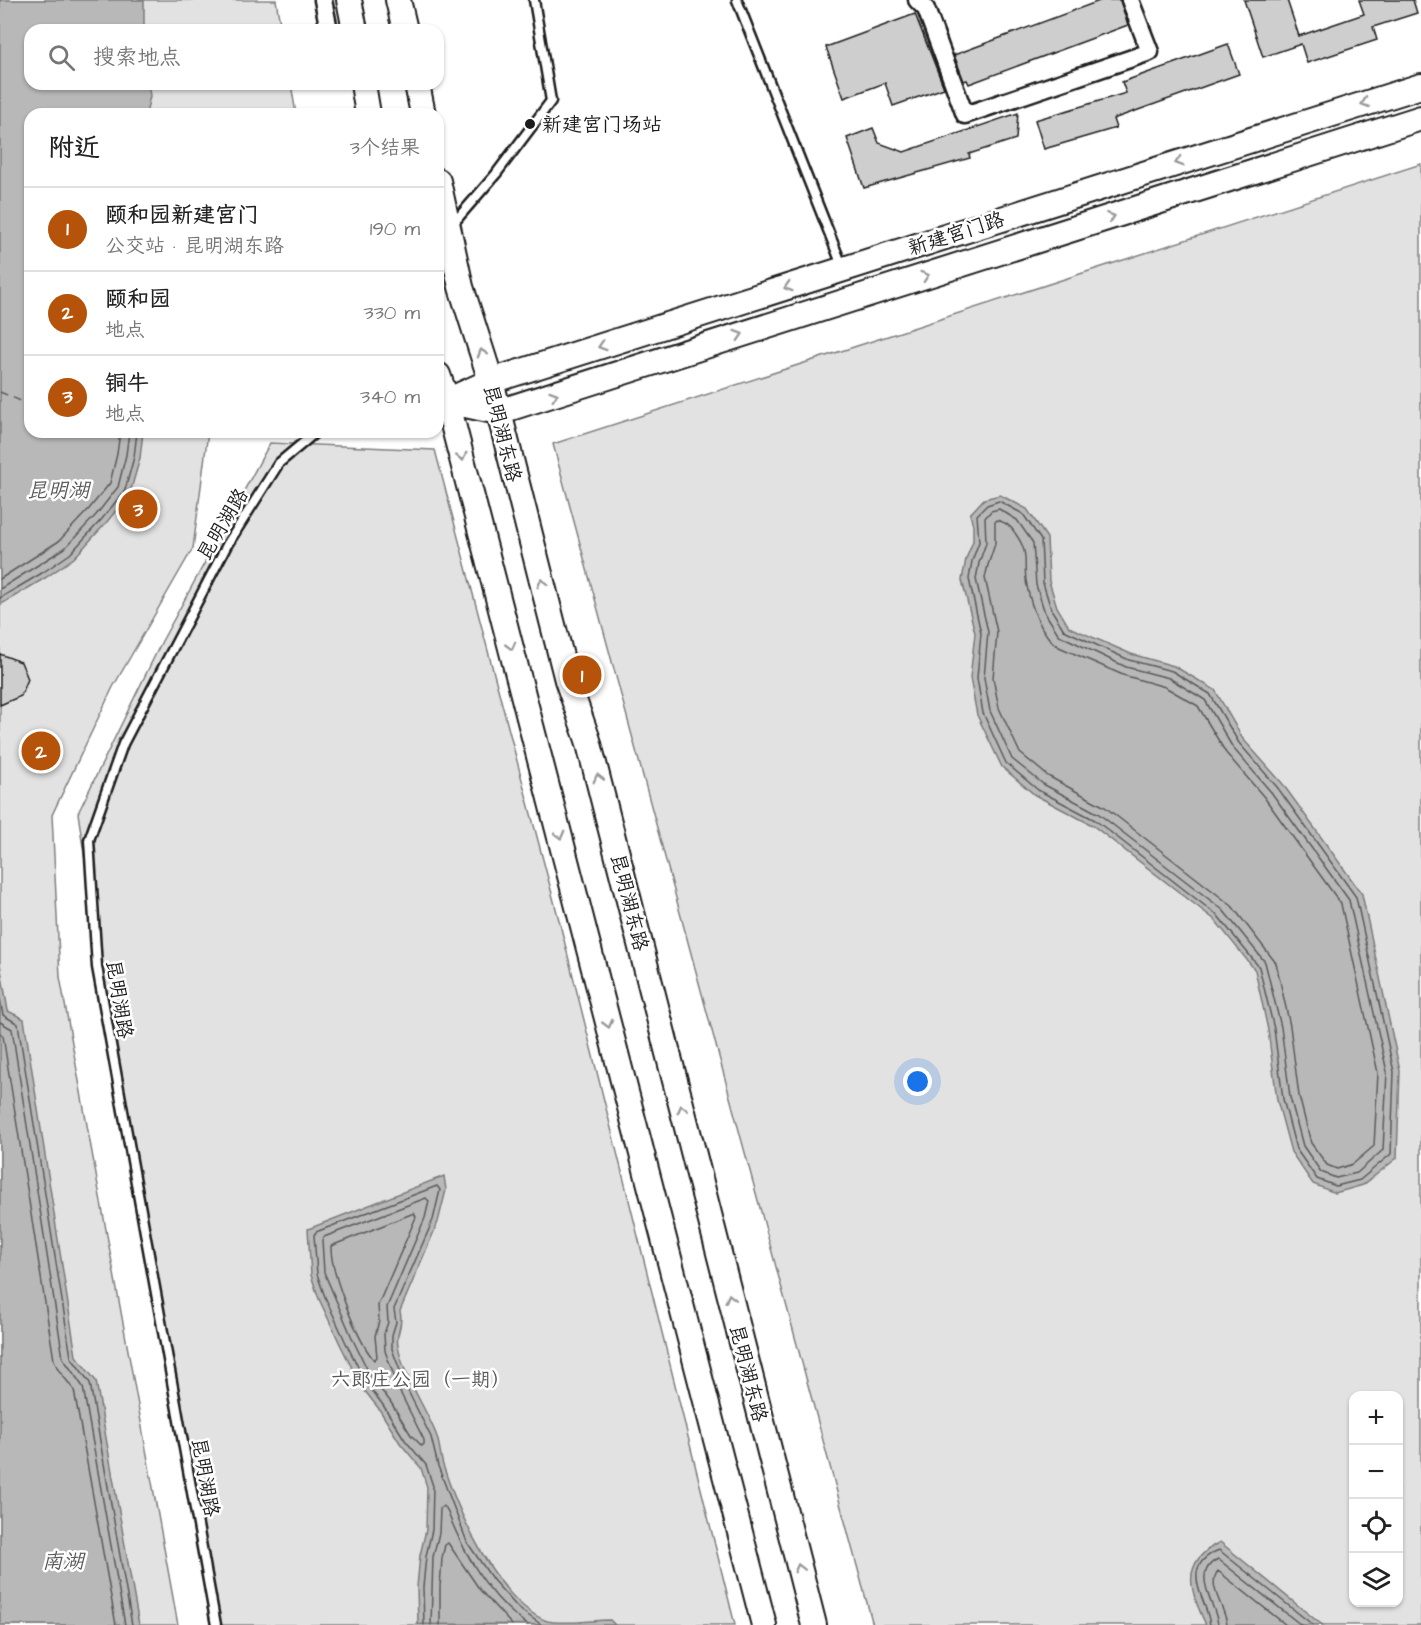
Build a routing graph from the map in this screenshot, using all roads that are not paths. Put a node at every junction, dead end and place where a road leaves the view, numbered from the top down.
1 (323, 0) edge
2 (349, 0) edge
3 (398, 0) edge
4 (534, 0) edge
5 (737, 0) edge
6 (916, 0) edge
7 (1130, 0) edge
8 (328, 24) edge
9 (354, 24) edge
10 (404, 24) edge
11 (1421, 86) edge
12 (418, 90) edge
13 (422, 108) edge
14 (1421, 118) edge
15 (444, 210) edge
16 (448, 229) junction
17 (843, 269) junction
18 (490, 381) junction
19 (444, 402) edge
20 (444, 402) edge
21 (444, 406) edge
22 (498, 412) junction
23 (309, 438) edge
24 (216, 1625) edge
25 (764, 1625) edge
26 (814, 1625) edge

1 - 8 street
2 - 9 main road
3 - 10 main road
4 - 16 lane
5 - 17 lane
6 - 7 street
11 -> 17 main road, 新建宫门路
12 - 13 main road
22 -> 14 main road, 新建宫门路
15 - 16 main road, 昆明湖东路
18 -> 16 main road, 昆明湖东路
17 -> 18 main road, 新建宫门路
18 - 20 main road, 新建宫门路
18 - 22 main road, 昆明湖东路
19 - 22 main road
21 -> 25 main road
26 -> 22 main road, 昆明湖东路
23 - 24 lane, 昆明湖路

